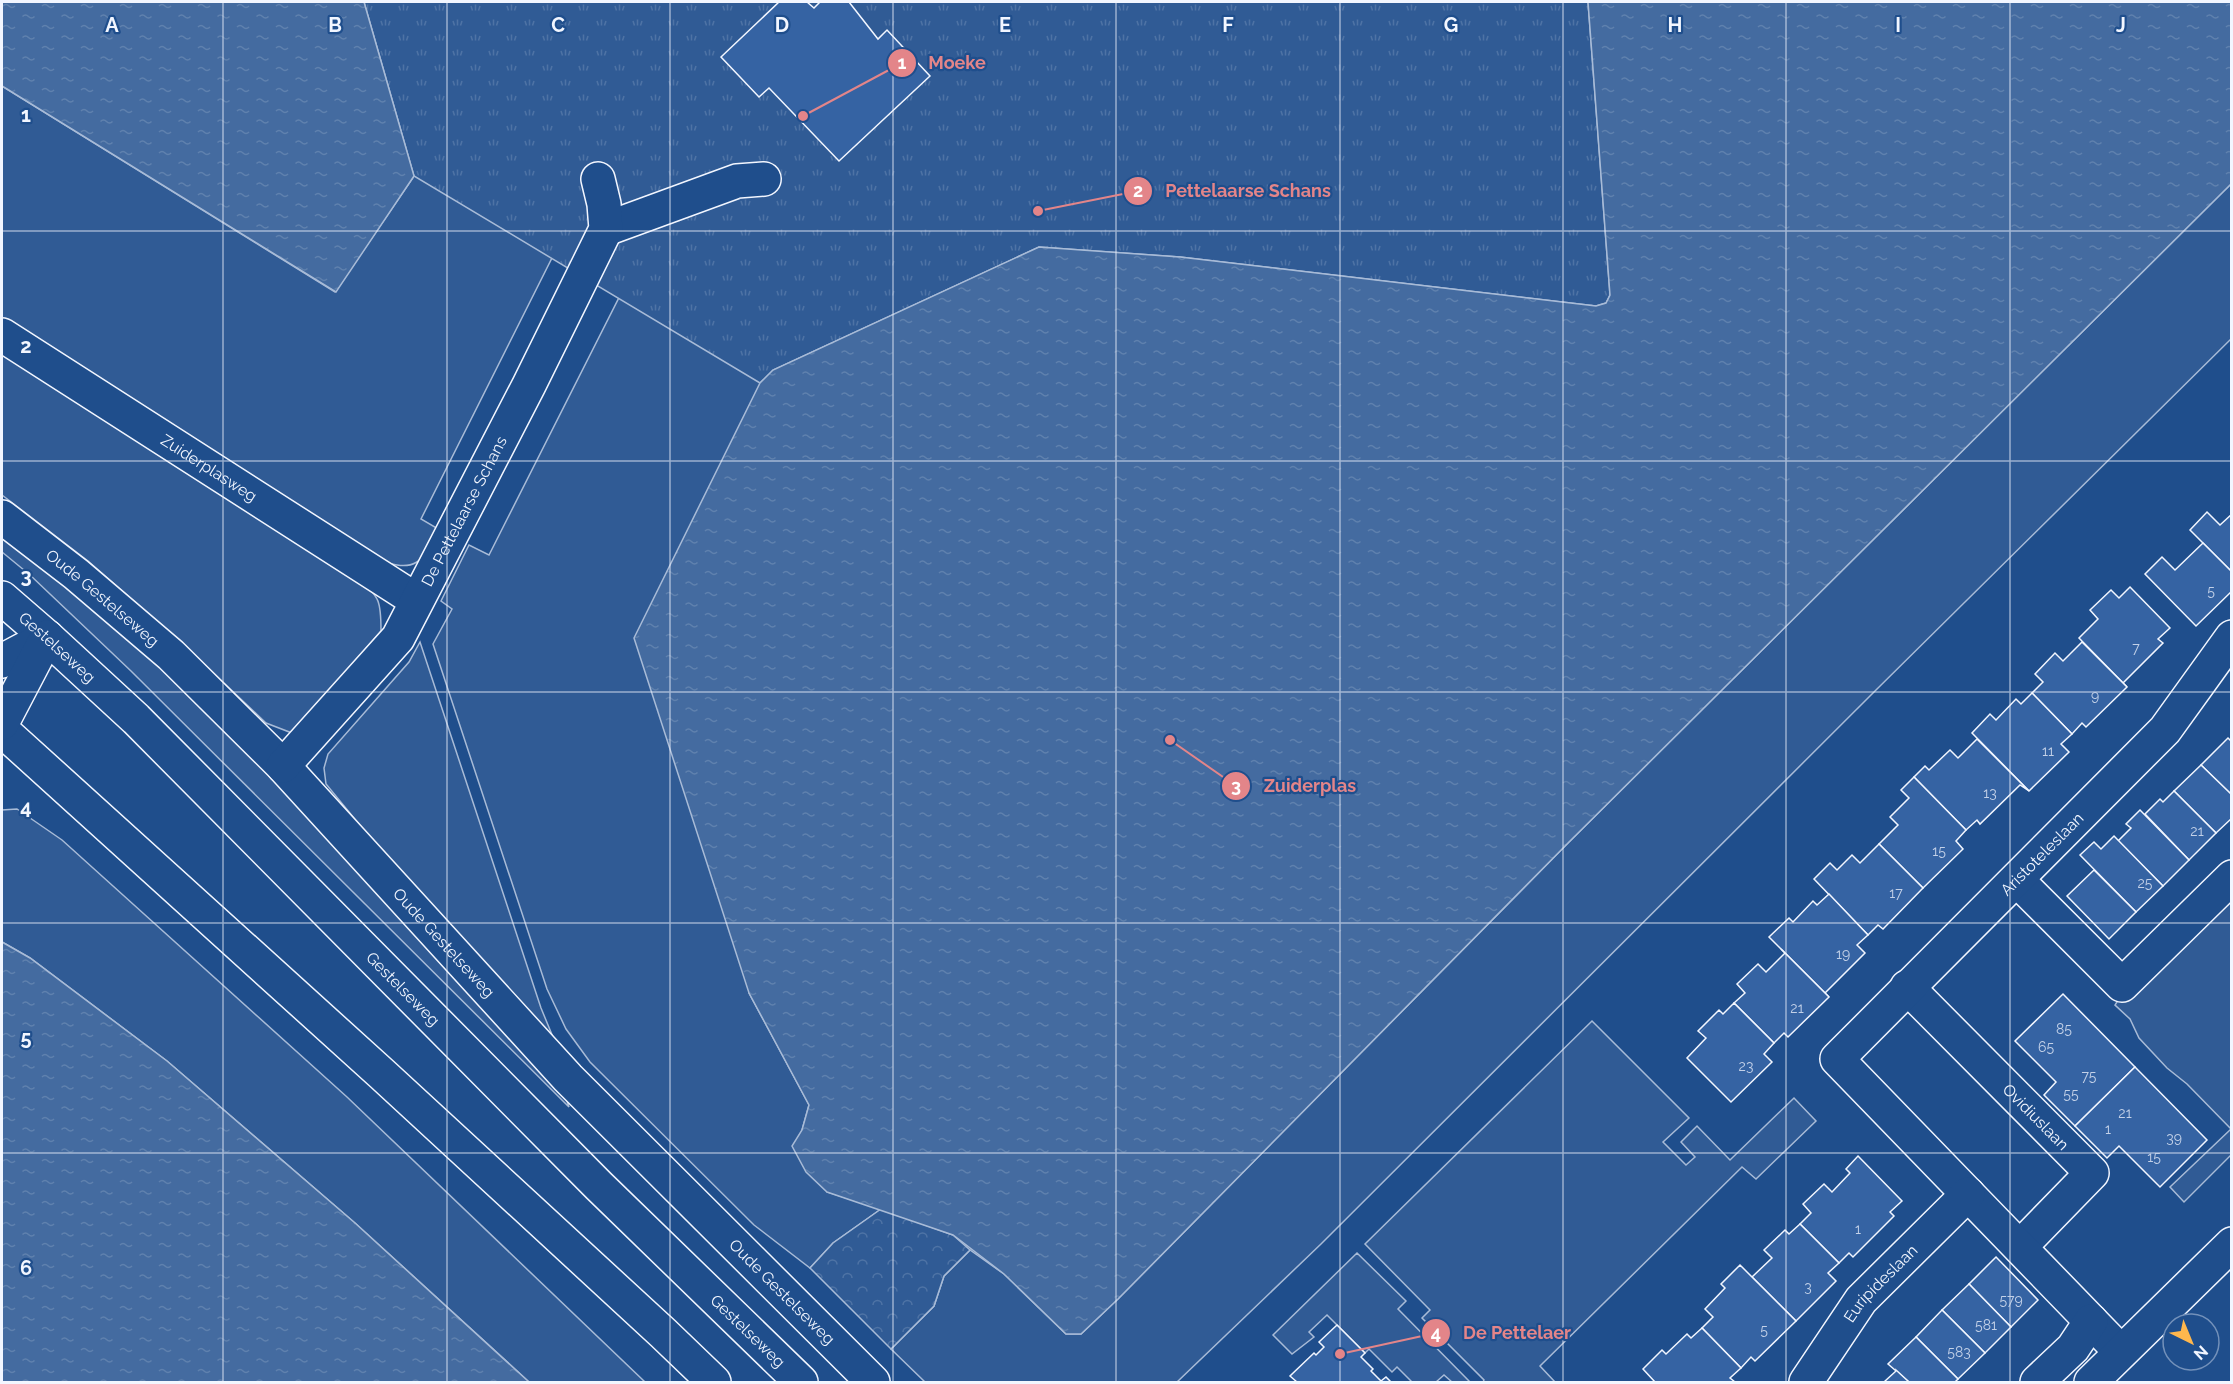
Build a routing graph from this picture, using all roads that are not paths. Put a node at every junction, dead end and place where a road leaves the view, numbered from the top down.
1 (598, 179) dead end
2 (764, 179) dead end
3 (606, 229) junction
4 (2, 335) edge
5 (2, 517) edge
6 (2, 598) edge
7 (417, 600) junction
8 (47, 637) junction
9 (2232, 637) edge
10 (2, 661) edge
11 (2, 723) edge
12 (2, 730) edge
13 (283, 766) junction
14 (2232, 877) edge
15 (2017, 880) junction
16 (1907, 987) junction
17 (1968, 1194) junction
18 (2232, 1244) edge
19 (2020, 1246) junction
20 (2091, 1322) junction
21 (2121, 1352) junction
22 (714, 1383) edge
23 (801, 1383) edge
24 (873, 1383) edge
25 (1806, 1383) edge
26 (2037, 1383) edge
27 (2091, 1383) edge

1 - 3 main road
2 - 3 main road
3 - 7 main road, De Pettelaarse Schans
4 - 7 main road, Zuiderplasweg
5 - 13 main road, Oude Gestelseweg
6 - 8 main road, Gestelseweg
7 - 13 main road, De Pettelaarse Schans
8 - 10 main road
8 - 11 main road
8 - 23 main road, Gestelseweg
9 - 15 main road, Aristoteleslaan
12 - 22 main road
13 - 24 main road, Oude Gestelseweg
14 - 15 main road
15 - 16 main road, Aristoteleslaan
16 - 17 main road, Aristoteleslaan
16 - 19 main road, Ovidiuslaan
17 - 19 main road
17 - 25 main road, Euripideslaan
18 - 21 main road
19 - 20 main road
20 - 21 main road
20 - 26 main road
21 - 27 main road

